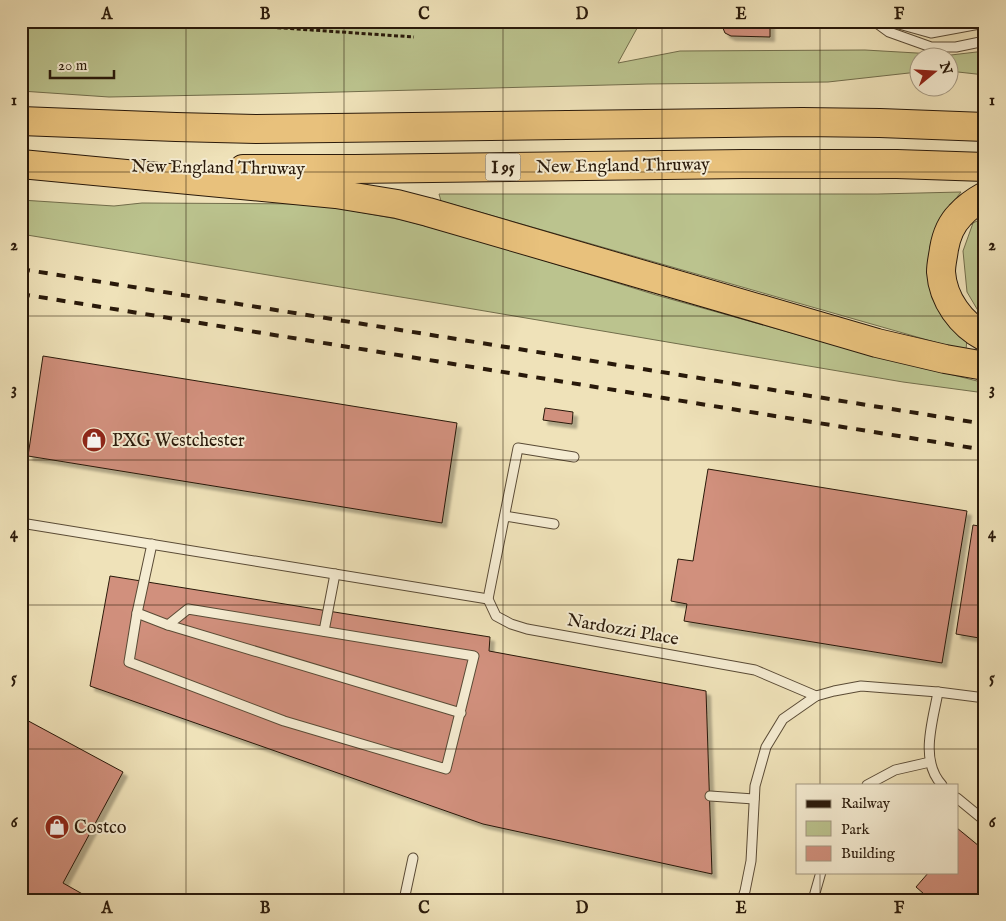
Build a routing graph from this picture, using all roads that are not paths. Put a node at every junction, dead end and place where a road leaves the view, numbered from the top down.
1 (874, 21) edge
2 (888, 21) edge
3 (985, 23) edge
4 (985, 42) edge
5 (21, 121) edge
6 (985, 127) edge
7 (21, 163) edge
8 (985, 167) edge
9 (985, 196) edge
10 (985, 337) edge
11 (985, 366) edge
12 (574, 457) dead end
13 (505, 516) junction
14 (21, 523) edge
15 (554, 524) dead end
16 (152, 544) junction
17 (335, 574) junction
18 (488, 599) junction
19 (136, 614) junction
20 (168, 625) junction
21 (324, 631) junction
22 (938, 692) junction
23 (816, 696) junction
24 (985, 698) edge
25 (461, 713) junction
26 (930, 762) junction
27 (869, 784) edge
28 (941, 784) edge
29 (710, 796) dead end
30 (754, 799) junction
31 (958, 799) edge
32 (984, 818) edge
33 (413, 858) dead end
34 (820, 874) edge
35 (404, 900) edge
36 (742, 900) edge
37 (813, 900) edge

1 - 4 lane
2 - 3 lane
5 - 6 highway
7 - 8 highway, New England Thruway / I 95
7 - 11 highway
9 - 10 highway
12 - 13 lane
13 - 15 lane
13 - 18 lane
14 - 16 lane
16 - 17 lane
16 - 19 lane
17 - 18 lane
17 - 21 lane
18 - 23 lane, Nardozzi Place
19 - 20 lane
19 - 25 lane
20 - 21 lane
20 - 25 lane
21 - 25 lane
22 - 23 lane
22 - 24 lane
22 - 26 lane
23 - 30 lane
26 - 27 lane
26 - 28 lane
29 - 30 lane
30 - 36 lane
31 - 32 lane
33 - 35 lane
34 - 37 lane

